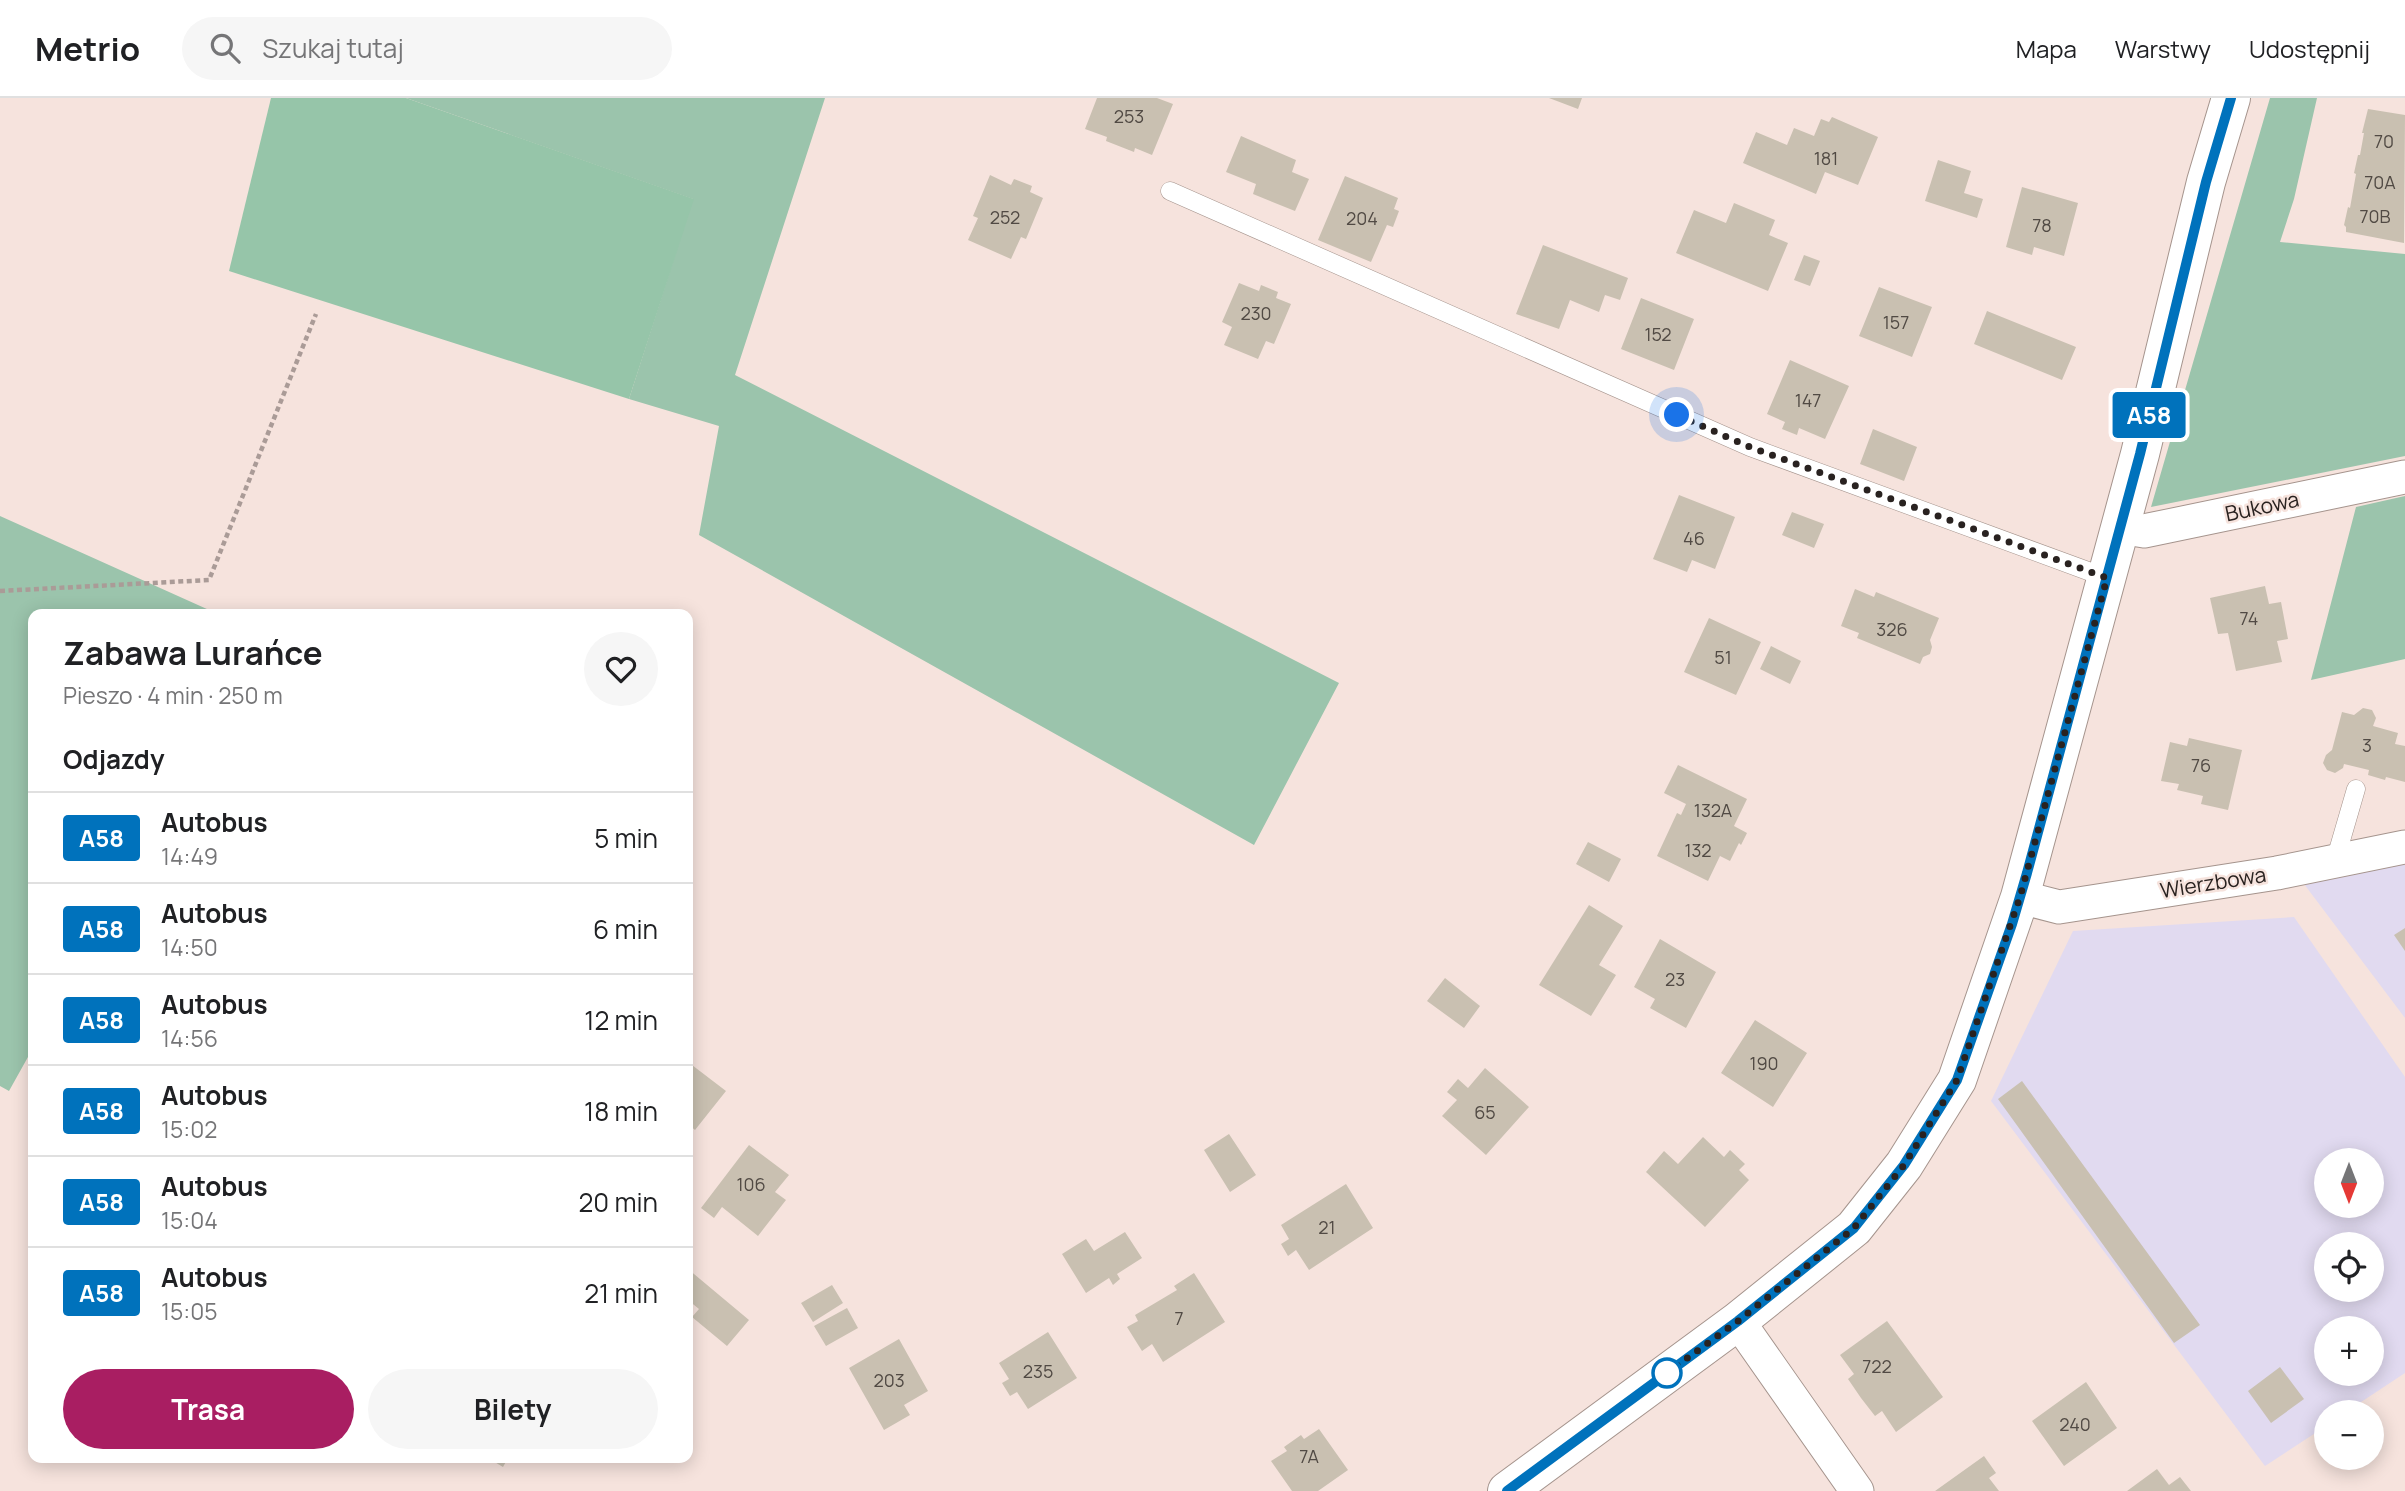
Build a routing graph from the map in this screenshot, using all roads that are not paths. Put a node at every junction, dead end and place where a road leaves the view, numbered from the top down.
1 (2231, 98) edge
2 (1170, 191) dead end
3 (2405, 477) edge
4 (2119, 527) junction
5 (2107, 578) junction
6 (2356, 789) dead end
7 (2405, 847) edge
8 (2335, 861) junction
9 (2020, 897) junction
10 (1738, 1321) junction
11 (1507, 1491) edge
12 (1857, 1491) edge

1 - 4 street
2 - 5 lane
3 - 4 street, Bukowa
4 - 5 street
5 - 9 street
6 - 8 lane
7 - 8 street, Wierzbowa
8 - 9 street, Wierzbowa
9 - 10 street
10 - 11 street
10 - 12 street

